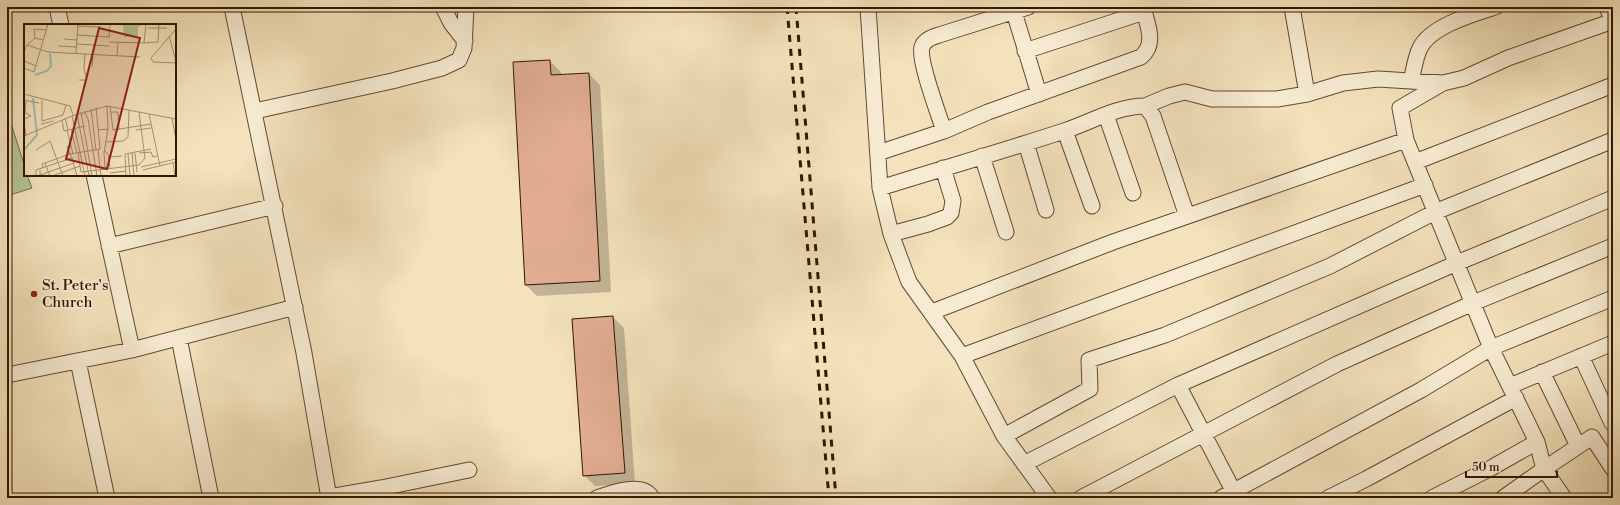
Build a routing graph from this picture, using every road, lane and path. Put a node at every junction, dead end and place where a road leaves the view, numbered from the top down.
1 (57, 7) edge
2 (232, 7) edge
3 (443, 7) edge
4 (466, 7) edge
5 (868, 7) edge
6 (1028, 7) edge
7 (1292, 7) edge
8 (1495, 7) edge
9 (1608, 7) edge
10 (1143, 10) edge
11 (1014, 12) junction
12 (1469, 12) edge
13 (1613, 21) edge
14 (61, 24) edge
15 (465, 41) junction
16 (1025, 51) junction
17 (1411, 81) junction
18 (1443, 83) junction
19 (1613, 86) edge
20 (1039, 94) junction
21 (1307, 94) junction
22 (1145, 106) junction
23 (254, 111) junction
24 (1106, 115) junction
25 (944, 131) junction
26 (1065, 131) junction
27 (1406, 140) junction
28 (1613, 140) edge
29 (1026, 143) junction
30 (878, 153) junction
31 (982, 156) junction
32 (1415, 162) junction
33 (943, 168) junction
34 (94, 176) edge
35 (1425, 185) junction
36 (880, 188) junction
37 (1133, 192) dead end
38 (1613, 198) edge
39 (275, 206) junction
40 (1092, 206) dead end
41 (1046, 210) dead end
42 (1435, 212) junction
43 (1187, 216) junction
44 (1006, 232) dead end
45 (891, 234) junction
46 (109, 246) junction
47 (1613, 246) edge
48 (1456, 263) junction
49 (1613, 298) edge
50 (1473, 303) junction
51 (295, 307) junction
52 (932, 312) junction
53 (179, 338) junction
54 (1613, 342) edge
55 (1491, 348) junction
56 (132, 350) junction
57 (962, 356) junction
58 (1581, 356) junction
59 (78, 361) junction
60 (1542, 372) junction
61 (7, 375) edge
62 (1178, 385) junction
63 (1513, 392) junction
64 (1612, 423) edge
65 (1203, 433) junction
66 (1004, 436) junction
67 (1592, 437) junction
68 (1537, 442) junction
69 (1578, 446) junction
70 (1024, 464) junction
71 (1544, 469) junction
72 (1613, 469) edge
73 (469, 470) dead end
74 (1231, 496) edge
75 (329, 497) edge
76 (107, 498) edge
77 (211, 498) edge
78 (597, 498) edge
79 (652, 498) edge
80 (1049, 498) edge
81 (1081, 498) edge
82 (1328, 498) edge
83 (1432, 498) edge
84 (1502, 498) edge
85 (1564, 498) edge

1 - 14 street
2 - 23 street
3 - 15 street
4 - 15 street
5 - 30 street
6 - 11 street
7 - 21 street
8 - 12 street
9 - 13 street
10 - 16 street
10 - 20 street
11 - 16 street
11 - 25 street
12 - 17 street
13 - 18 street
15 - 23 street
16 - 20 street
17 - 18 street
17 - 21 street
18 - 27 street
19 - 32 street
20 - 25 street
21 - 22 street
22 - 24 street
22 - 43 street
23 - 39 street
24 - 26 street
24 - 37 street
25 - 30 street
26 - 29 street
26 - 40 street
27 - 32 street
27 - 43 street
28 - 42 street
29 - 31 street
29 - 41 street
30 - 36 street
31 - 33 street
31 - 44 street
32 - 35 street
33 - 36 street
33 - 45 street
34 - 46 street
35 - 42 street
35 - 57 street
36 - 45 street
38 - 48 street
39 - 46 street
39 - 51 street
42 - 48 street
42 - 66 street
43 - 52 street
45 - 52 street
46 - 56 street
47 - 50 street
48 - 50 street
48 - 62 street
49 - 55 street
50 - 55 street
50 - 65 street
51 - 53 street
51 - 75 street
52 - 57 street
53 - 56 street
53 - 77 street
54 - 58 street
55 - 63 street
55 - 74 street
56 - 59 street
57 - 66 street
58 - 60 street
58 - 64 street
59 - 61 street
59 - 76 street
60 - 63 street
60 - 69 street
62 - 65 street
62 - 70 street
63 - 68 street
63 - 82 street
64 - 67 street
65 - 74 street
65 - 81 street
66 - 70 street
67 - 69 street
67 - 72 street
68 - 71 street
68 - 83 street
69 - 71 street
70 - 80 street
71 - 84 street
71 - 85 street
73 - 75 street
78 - 79 street

